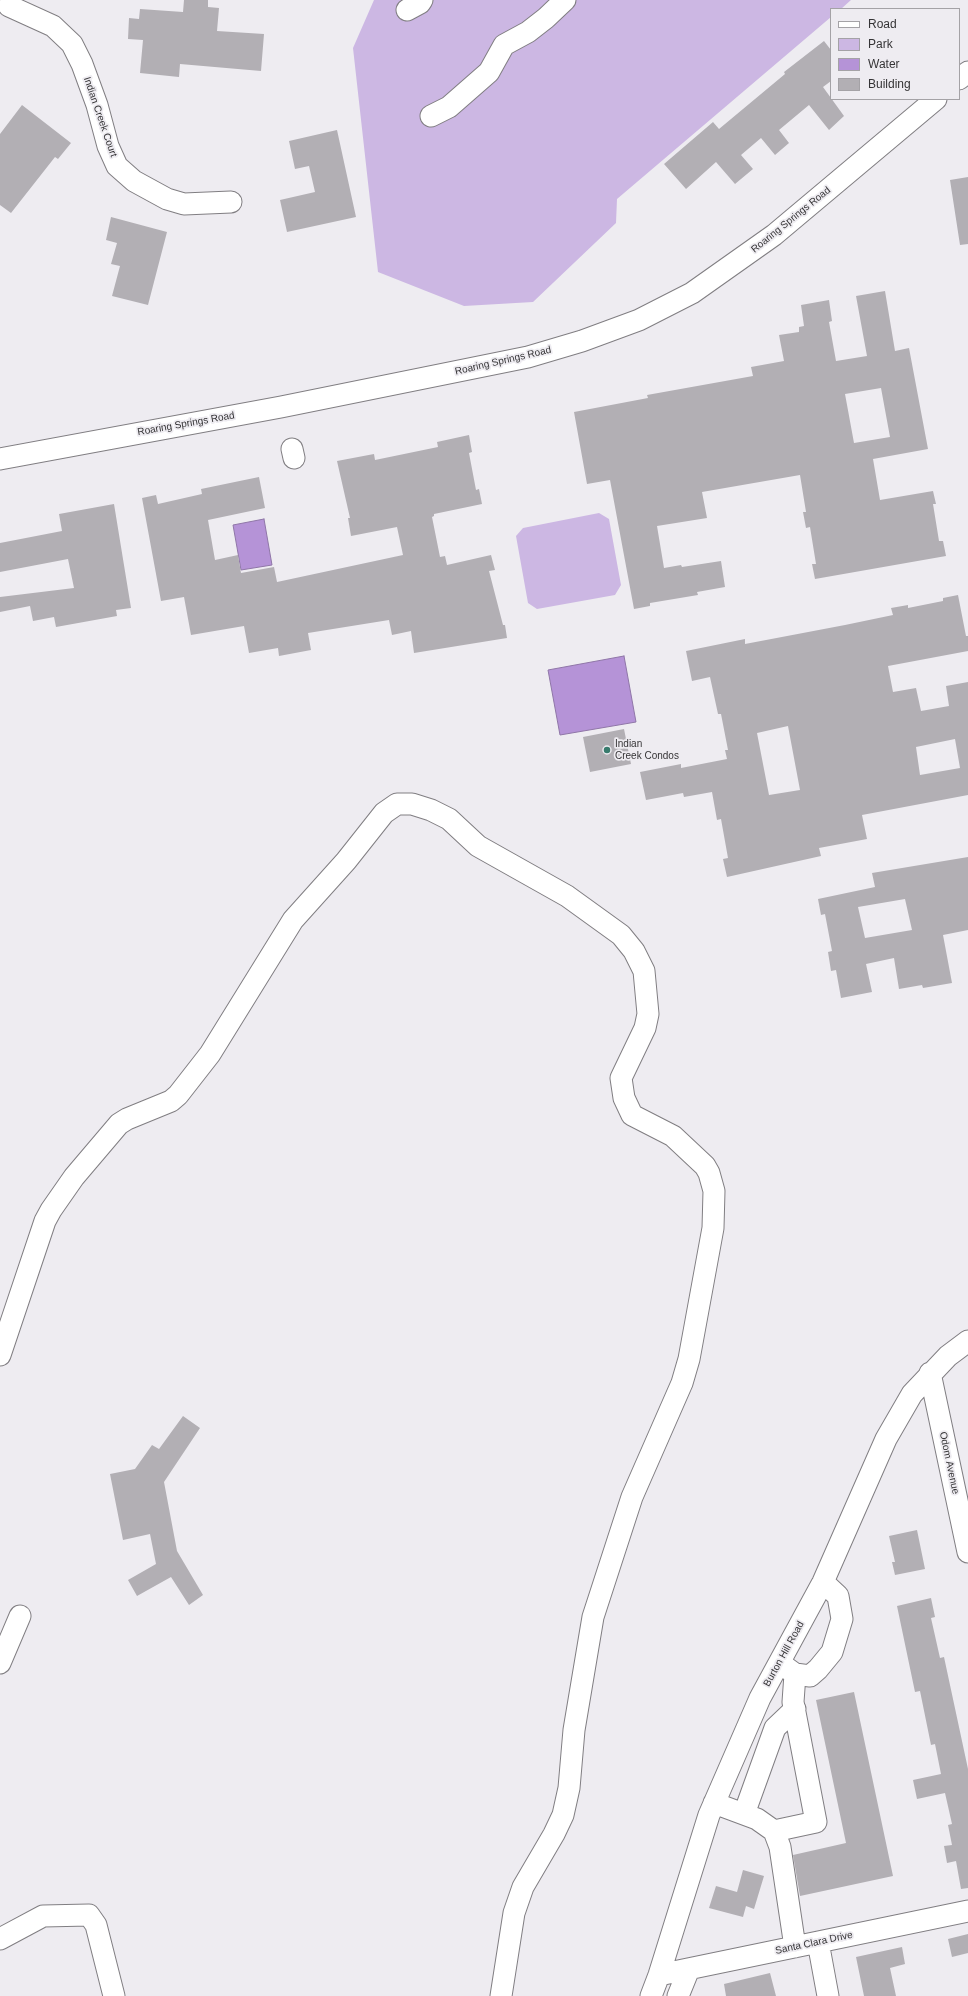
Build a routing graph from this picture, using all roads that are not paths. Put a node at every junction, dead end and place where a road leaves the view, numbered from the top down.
1 (565, 0) edge
2 (6, 8) edge
3 (968, 72) edge
4 (960, 79) edge
5 (935, 100) edge
6 (431, 116) dead end
7 (231, 202) dead end
8 (0, 459) edge
9 (968, 1341) edge
10 (0, 1356) edge
11 (930, 1373) junction
12 (968, 1552) edge
13 (823, 1582) junction
14 (20, 1616) dead end
15 (0, 1663) edge
16 (787, 1668) junction
17 (795, 1709) junction
18 (714, 1803) junction
19 (744, 1814) junction
20 (774, 1831) junction
21 (968, 1911) edge
22 (0, 1939) edge
23 (818, 1942) junction
24 (795, 1947) junction
25 (689, 1969) junction
26 (659, 1975) junction
27 (114, 1996) edge
28 (501, 1996) edge
29 (651, 1996) edge
30 (678, 1996) edge
31 (828, 1996) edge

1 - 6 street
2 - 7 street, Indian Creek Court
3 - 4 street
5 - 8 street, Roaring Springs Road
9 - 11 street, Burton Hill Road
10 - 28 street
11 - 12 street, Odom Avenue
11 - 13 street, Burton Hill Road
13 - 16 street, Burton Hill Road
13 - 16 street
14 - 15 street
16 - 17 street
16 - 18 street, Burton Hill Road
17 - 19 street
17 - 20 street
18 - 19 street
18 - 26 street, Burton Hill Road
19 - 20 street
20 - 24 street
21 - 23 street, Santa Clara Drive
22 - 27 street
23 - 24 street, Santa Clara Drive
23 - 31 street
24 - 25 street, Santa Clara Drive
25 - 26 street, Santa Clara Drive
25 - 30 street
26 - 29 street, Burton Hill Road

